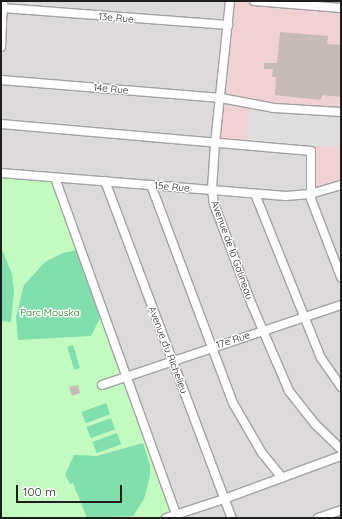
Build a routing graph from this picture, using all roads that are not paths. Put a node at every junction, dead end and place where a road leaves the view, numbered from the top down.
1 (230, 1) edge
2 (254, 1) edge
3 (3, 4) edge
4 (341, 8) edge
5 (2, 24) edge
6 (228, 25) junction
7 (1, 47) edge
8 (1, 80) edge
9 (221, 98) junction
10 (341, 112) edge
11 (1, 124) edge
12 (215, 143) junction
13 (1, 173) edge
14 (55, 178) junction
15 (105, 181) junction
16 (151, 185) junction
17 (341, 185) edge
18 (212, 190) junction
19 (255, 194) junction
20 (310, 194) junction
21 (341, 277) edge
22 (341, 305) edge
23 (305, 319) junction
24 (263, 330) junction
25 (213, 347) junction
26 (173, 362) junction
27 (126, 376) junction
28 (102, 385) dead end
29 (341, 387) edge
30 (341, 449) edge
31 (341, 456) edge
32 (282, 478) junction
33 (224, 499) junction
34 (341, 510) edge
35 (176, 514) junction
36 (166, 518) edge
37 (232, 518) edge
38 (318, 518) edge

1 - 6 street, Avenue de la Gatineau
2 - 4 street
3 - 5 street
3 - 6 street, 13e Rue
5 - 7 street
6 - 9 street, Avenue de la Gatineau
8 - 9 street, 14e Rue
9 - 10 street, 14e Rue
9 - 12 street, Avenue de la Gatineau
11 - 12 street
12 - 18 street, Avenue de la Gatineau
12 - 20 street
13 - 14 street, 15e Rue
14 - 15 street, 15e Rue
14 - 27 street
15 - 16 street, 15e Rue
15 - 26 street, Avenue du Richelieu
16 - 18 street, 15e Rue
16 - 25 street
17 - 20 street, 15e Rue
18 - 19 street, 15e Rue
18 - 24 street, Avenue de la Gatineau
19 - 20 street, 15e Rue
19 - 23 street
20 - 21 street
22 - 23 street, 17e Rue
23 - 24 street, 17e Rue
23 - 29 street
24 - 25 street, 17e Rue
24 - 30 street, Avenue de la Gatineau
25 - 26 street, 17e Rue
25 - 32 street
26 - 27 street, 17e Rue
26 - 33 street, Avenue du Richelieu
27 - 28 street, 17e Rue
27 - 35 street
31 - 32 street
32 - 33 street
33 - 35 street
33 - 37 street, Avenue du Richelieu
34 - 38 street
35 - 36 street

